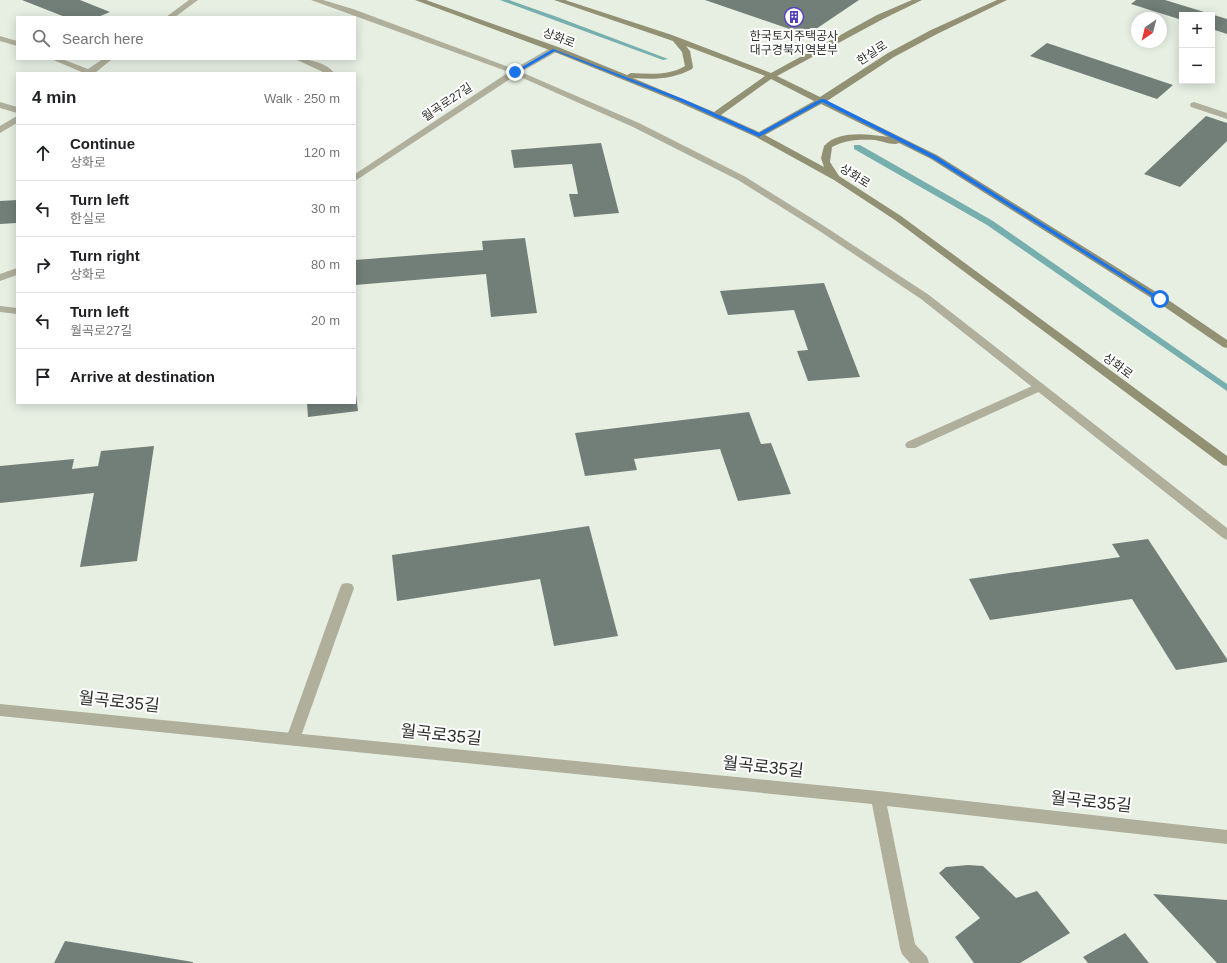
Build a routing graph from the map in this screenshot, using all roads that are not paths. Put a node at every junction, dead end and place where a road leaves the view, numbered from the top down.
1 (194, 0) edge
2 (315, 0) edge
3 (420, 0) edge
4 (558, 0) edge
5 (918, 0) edge
6 (1003, 0) edge
7 (171, 16) edge
8 (0, 38) edge
9 (674, 39) junction
10 (16, 44) edge
11 (555, 50) junction
12 (57, 60) edge
13 (107, 60) edge
14 (302, 60) edge
15 (87, 72) edge
16 (90, 72) edge
17 (329, 72) edge
18 (515, 72) junction
19 (620, 74) junction
20 (771, 76) junction
21 (822, 100) junction
22 (0, 105) edge
23 (1194, 105) dead end
24 (16, 110) edge
25 (715, 115) junction
26 (1227, 116) edge
27 (16, 120) edge
28 (0, 130) edge
29 (759, 135) junction
30 (921, 150) junction
31 (356, 177) edge
32 (837, 178) junction
33 (16, 271) edge
34 (0, 278) edge
35 (0, 309) edge
36 (16, 311) edge
37 (1227, 345) edge
38 (1039, 387) junction
39 (911, 444) dead end
40 (1227, 462) edge
41 (1227, 535) edge
42 (347, 588) dead end
43 (0, 710) edge
44 (293, 739) junction
45 (878, 798) junction
46 (1227, 837) edge
47 (921, 963) edge

1 - 7 street
2 - 18 street
3 - 11 main road, 상화로
4 - 9 main road
5 - 20 main road, 한실로
6 - 21 main road, 한실로
8 - 10 street
9 - 19 main road
9 - 20 main road
11 - 18 street, 월곡로27길
11 - 19 main road, 상화로
12 - 15 street
13 - 16 street
14 - 17 street
18 - 31 street, 월곡로27길
18 - 38 street
19 - 25 main road, 상화로
20 - 21 main road
20 - 25 main road, 한실로
21 - 29 main road, 한실로
21 - 30 main road
22 - 24 street
23 - 26 street
25 - 29 main road, 상화로
27 - 28 street
29 - 32 main road, 상화로
30 - 32 main road
30 - 37 main road
32 - 40 main road, 상화로
33 - 34 street
35 - 36 street
38 - 39 street
38 - 41 street
42 - 44 street
43 - 44 street, 월곡로35길
44 - 45 street, 월곡로35길
45 - 46 street, 월곡로35길
45 - 47 street

